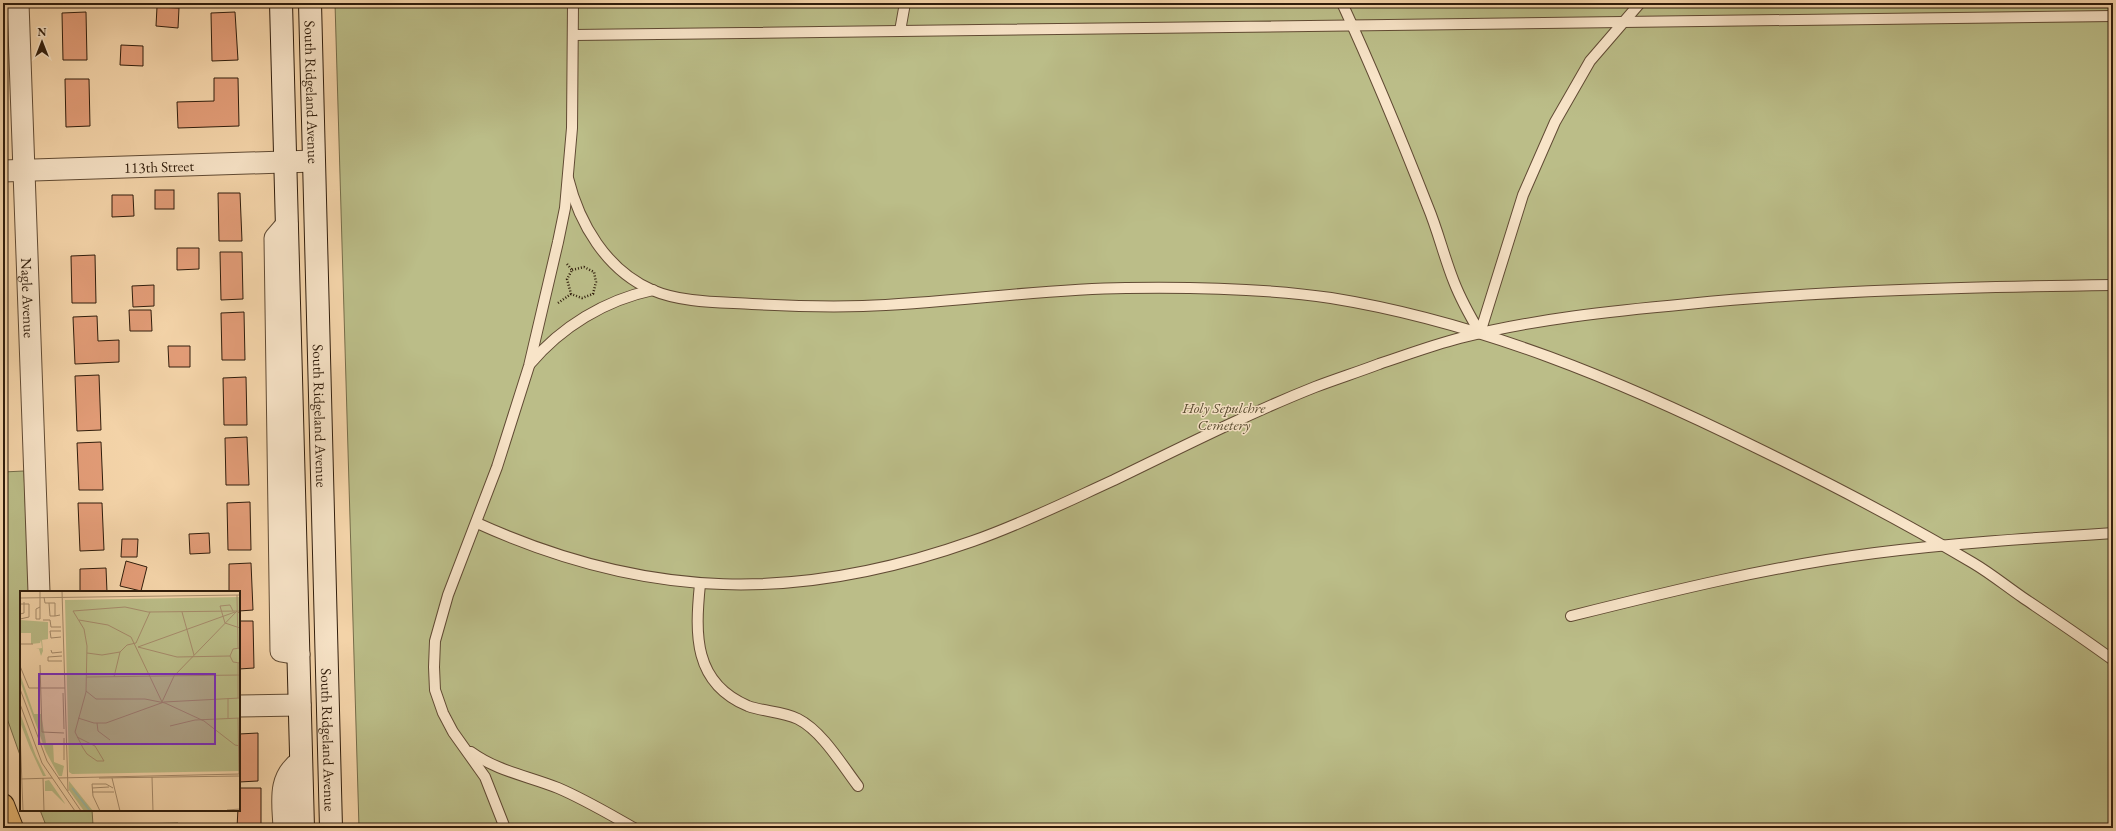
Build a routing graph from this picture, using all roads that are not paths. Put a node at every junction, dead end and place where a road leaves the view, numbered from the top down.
1 (18, 3) edge
2 (281, 3) edge
3 (310, 3) edge
4 (573, 3) edge
5 (905, 3) edge
6 (1342, 3) edge
7 (1640, 3) edge
8 (2113, 16) edge
9 (1624, 21) junction
10 (1352, 24) junction
11 (900, 30) junction
12 (574, 35) junction
13 (314, 161) junction
14 (286, 162) junction
15 (26, 170) junction
16 (3, 171) edge
17 (568, 178) junction
18 (2113, 285) edge
19 (652, 290) junction
20 (1480, 333) junction
21 (529, 366) junction
22 (477, 523) junction
23 (2113, 533) edge
24 (1941, 546) junction
25 (700, 584) junction
26 (39, 591) edge
27 (1571, 616) dead end
28 (2113, 660) edge
29 (300, 705) junction
30 (240, 706) edge
31 (466, 749) junction
32 (301, 761) junction
33 (858, 786) dead end
34 (3, 806) edge
35 (12, 828) edge
36 (284, 828) edge
37 (303, 828) edge
38 (330, 828) edge
39 (505, 828) edge
40 (634, 828) edge

1 - 15 street, Nagle Avenue
2 - 14 main road, South Ridgeland Avenue
3 - 13 main road, South Ridgeland Avenue
4 - 12 lane
5 - 11 lane
6 - 10 lane
7 - 9 lane
8 - 9 lane
9 - 10 lane
9 - 20 lane
10 - 11 lane
10 - 20 lane
11 - 12 lane
12 - 17 lane
13 - 14 street, 113th Street
13 - 38 main road, South Ridgeland Avenue
14 - 15 street, 113th Street
14 - 29 main road, South Ridgeland Avenue
15 - 16 street, 113th Street
15 - 26 street, Nagle Avenue
17 - 19 lane
17 - 21 lane
18 - 20 lane
19 - 20 lane
19 - 21 lane
20 - 24 lane
20 - 25 lane
21 - 22 lane
22 - 25 lane
22 - 31 lane
23 - 24 lane
24 - 27 lane
24 - 28 lane
25 - 33 lane
29 - 30 street
29 - 32 main road, South Ridgeland Avenue
31 - 39 lane
31 - 40 lane
32 - 36 street, South Ridgeland Avenue
32 - 37 main road, South Ridgeland Avenue
34 - 35 highway

